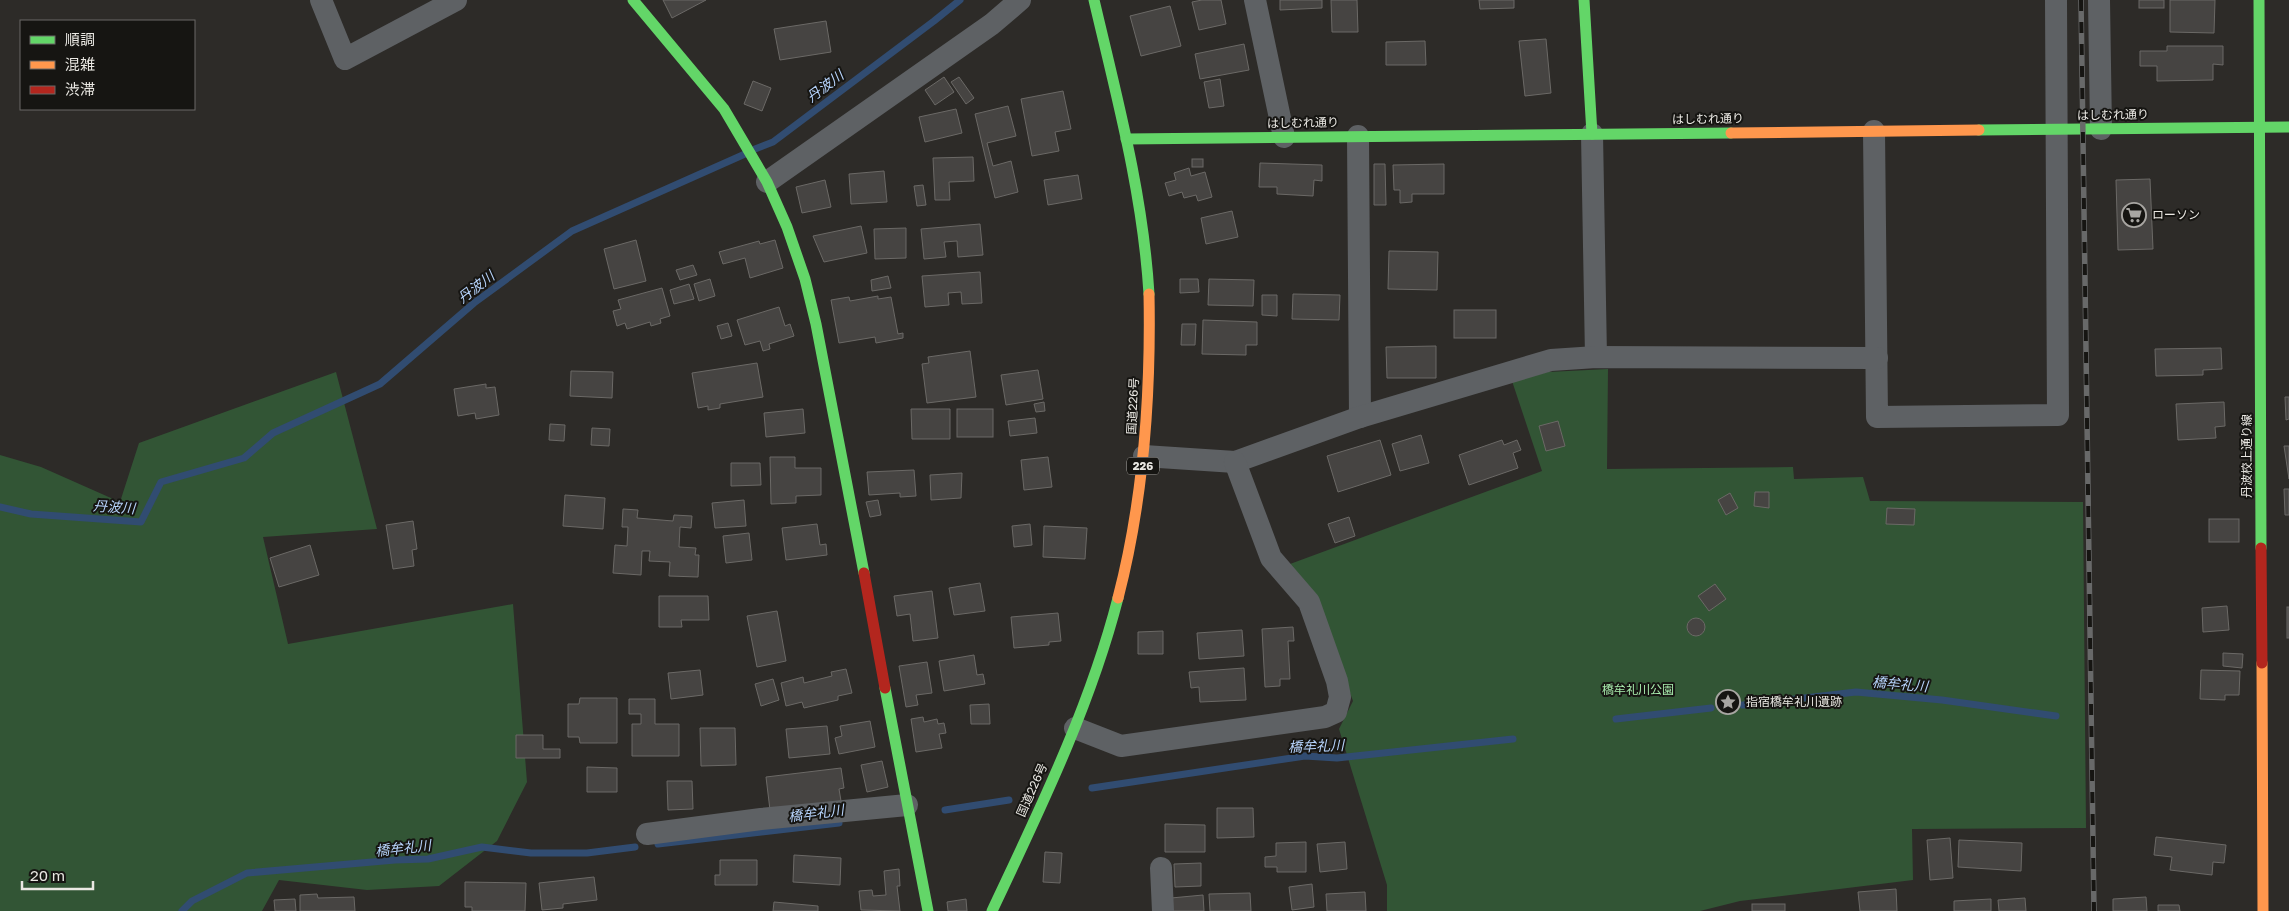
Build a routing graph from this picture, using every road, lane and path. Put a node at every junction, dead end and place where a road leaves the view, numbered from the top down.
1 (321, 0) edge
2 (456, 0) edge
3 (633, 0) edge
4 (1020, 0) edge
5 (1094, 0) edge
6 (1255, 0) edge
7 (1584, 0) edge
8 (2056, 0) edge
9 (2099, 0) edge
10 (2259, 0) edge
11 (2289, 127) edge
12 (2260, 128) junction
13 (2101, 129) junction
14 (2056, 130) junction
15 (1874, 131) junction
16 (1592, 134) junction
17 (1358, 136) junction
18 (1284, 137) junction
19 (1126, 139) junction
20 (764, 178) junction
21 (1596, 357) junction
22 (1877, 358) junction
23 (1360, 417) junction
24 (1144, 456) junction
25 (1235, 462) junction
26 (1074, 728) junction
27 (907, 805) junction
28 (647, 834) dead end
29 (1161, 868) dead end
30 (928, 911) edge
31 (992, 911) edge
32 (1164, 911) edge
33 (2263, 911) edge

1 - 2 street
3 - 20 main road
4 - 20 street
5 - 19 main road, 国道226号 / 226
6 - 18 street
7 - 16 main road
8 - 14 street
9 - 13 street
10 - 12 main road, 丹波校上通り線
11 - 12 main road, はしむれ通り
12 - 13 main road, はしむれ通り
12 - 33 main road, 丹波校上通り線
13 - 14 main road, はしむれ通り
14 - 15 main road, はしむれ通り
14 - 22 street
15 - 16 main road, はしむれ通り
15 - 22 street
16 - 17 main road, はしむれ通り
16 - 21 street
17 - 18 main road, はしむれ通り
17 - 23 street
18 - 19 main road, はしむれ通り
19 - 24 main road, 国道226号 / 226
20 - 27 main road
21 - 22 street
21 - 23 street
23 - 25 street
24 - 25 street
24 - 26 main road, 国道226号 / 226
25 - 26 street
26 - 31 main road, 国道226号 / 226
27 - 28 street
27 - 30 main road
29 - 32 street

